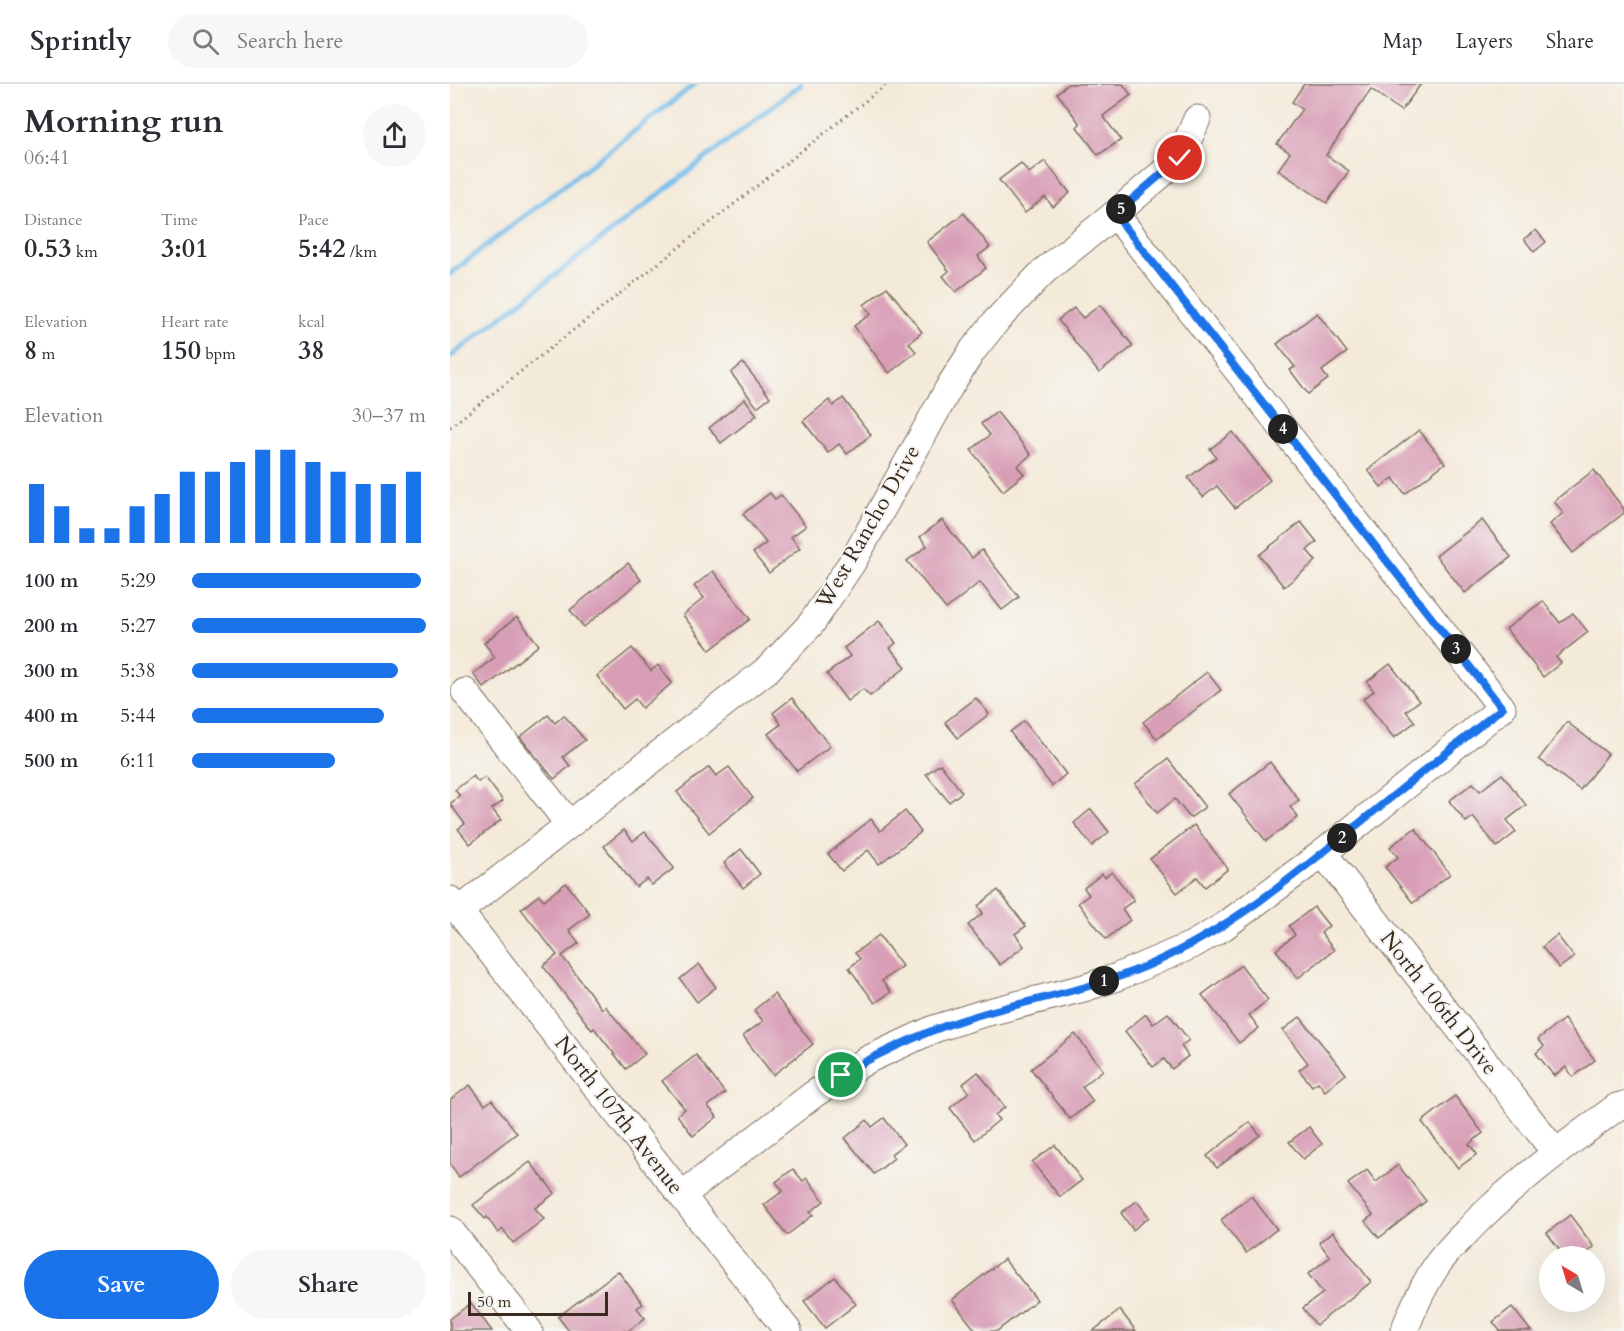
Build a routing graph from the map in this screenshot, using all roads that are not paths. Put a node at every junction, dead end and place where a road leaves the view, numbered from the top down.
1 (1197, 119) dead end
2 (1115, 214) junction
3 (465, 692) dead end
4 (569, 824) junction
5 (1323, 852) junction
6 (455, 905) edge
7 (1624, 1105) edge
8 (1555, 1152) junction
9 (682, 1195) junction
10 (450, 1230) edge
11 (529, 1331) edge
12 (788, 1331) edge
13 (1404, 1331) edge

1 - 2 street, West Rancho Drive
2 - 4 street, West Rancho Drive
2 - 5 street
3 - 4 street
4 - 6 street, West Rancho Drive
5 - 8 street, North 106th Drive
5 - 9 street
6 - 9 street, North 107th Avenue
7 - 8 street
8 - 13 street
9 - 12 street, North 107th Avenue
10 - 11 street

